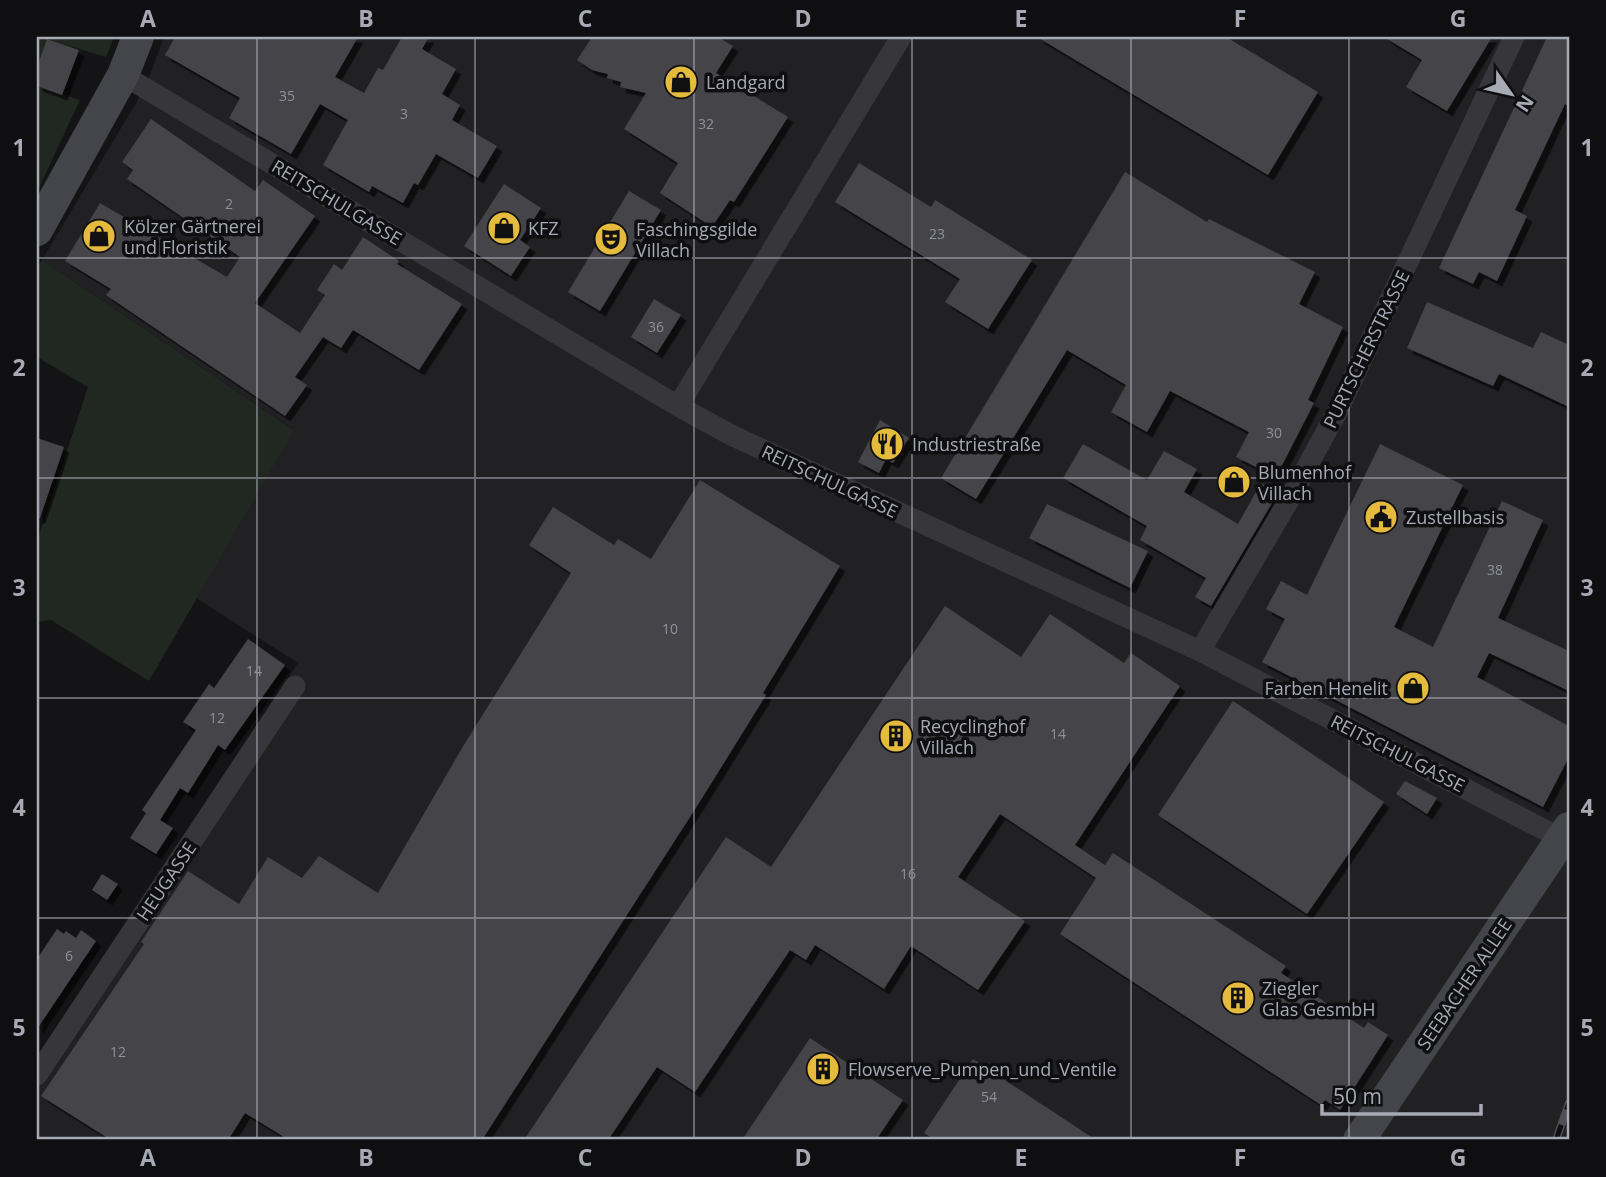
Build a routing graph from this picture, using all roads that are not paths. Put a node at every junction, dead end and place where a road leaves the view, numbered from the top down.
1 (138, 37) edge
2 (901, 37) edge
3 (1514, 37) edge
4 (123, 75) junction
5 (37, 230) edge
6 (678, 406) junction
7 (1200, 652) junction
8 (295, 686) dead end
9 (1566, 833) edge
10 (37, 1075) edge
11 (1359, 1140) edge

1 - 4 street
2 - 6 street
3 - 7 street, PURTSCHERSTRASSE
4 - 5 street
4 - 6 street, REITSCHULGASSE
6 - 7 street, REITSCHULGASSE
7 - 9 street, REITSCHULGASSE
8 - 10 street, HEUGASSE
9 - 11 street, SEEBACHER ALLEE

